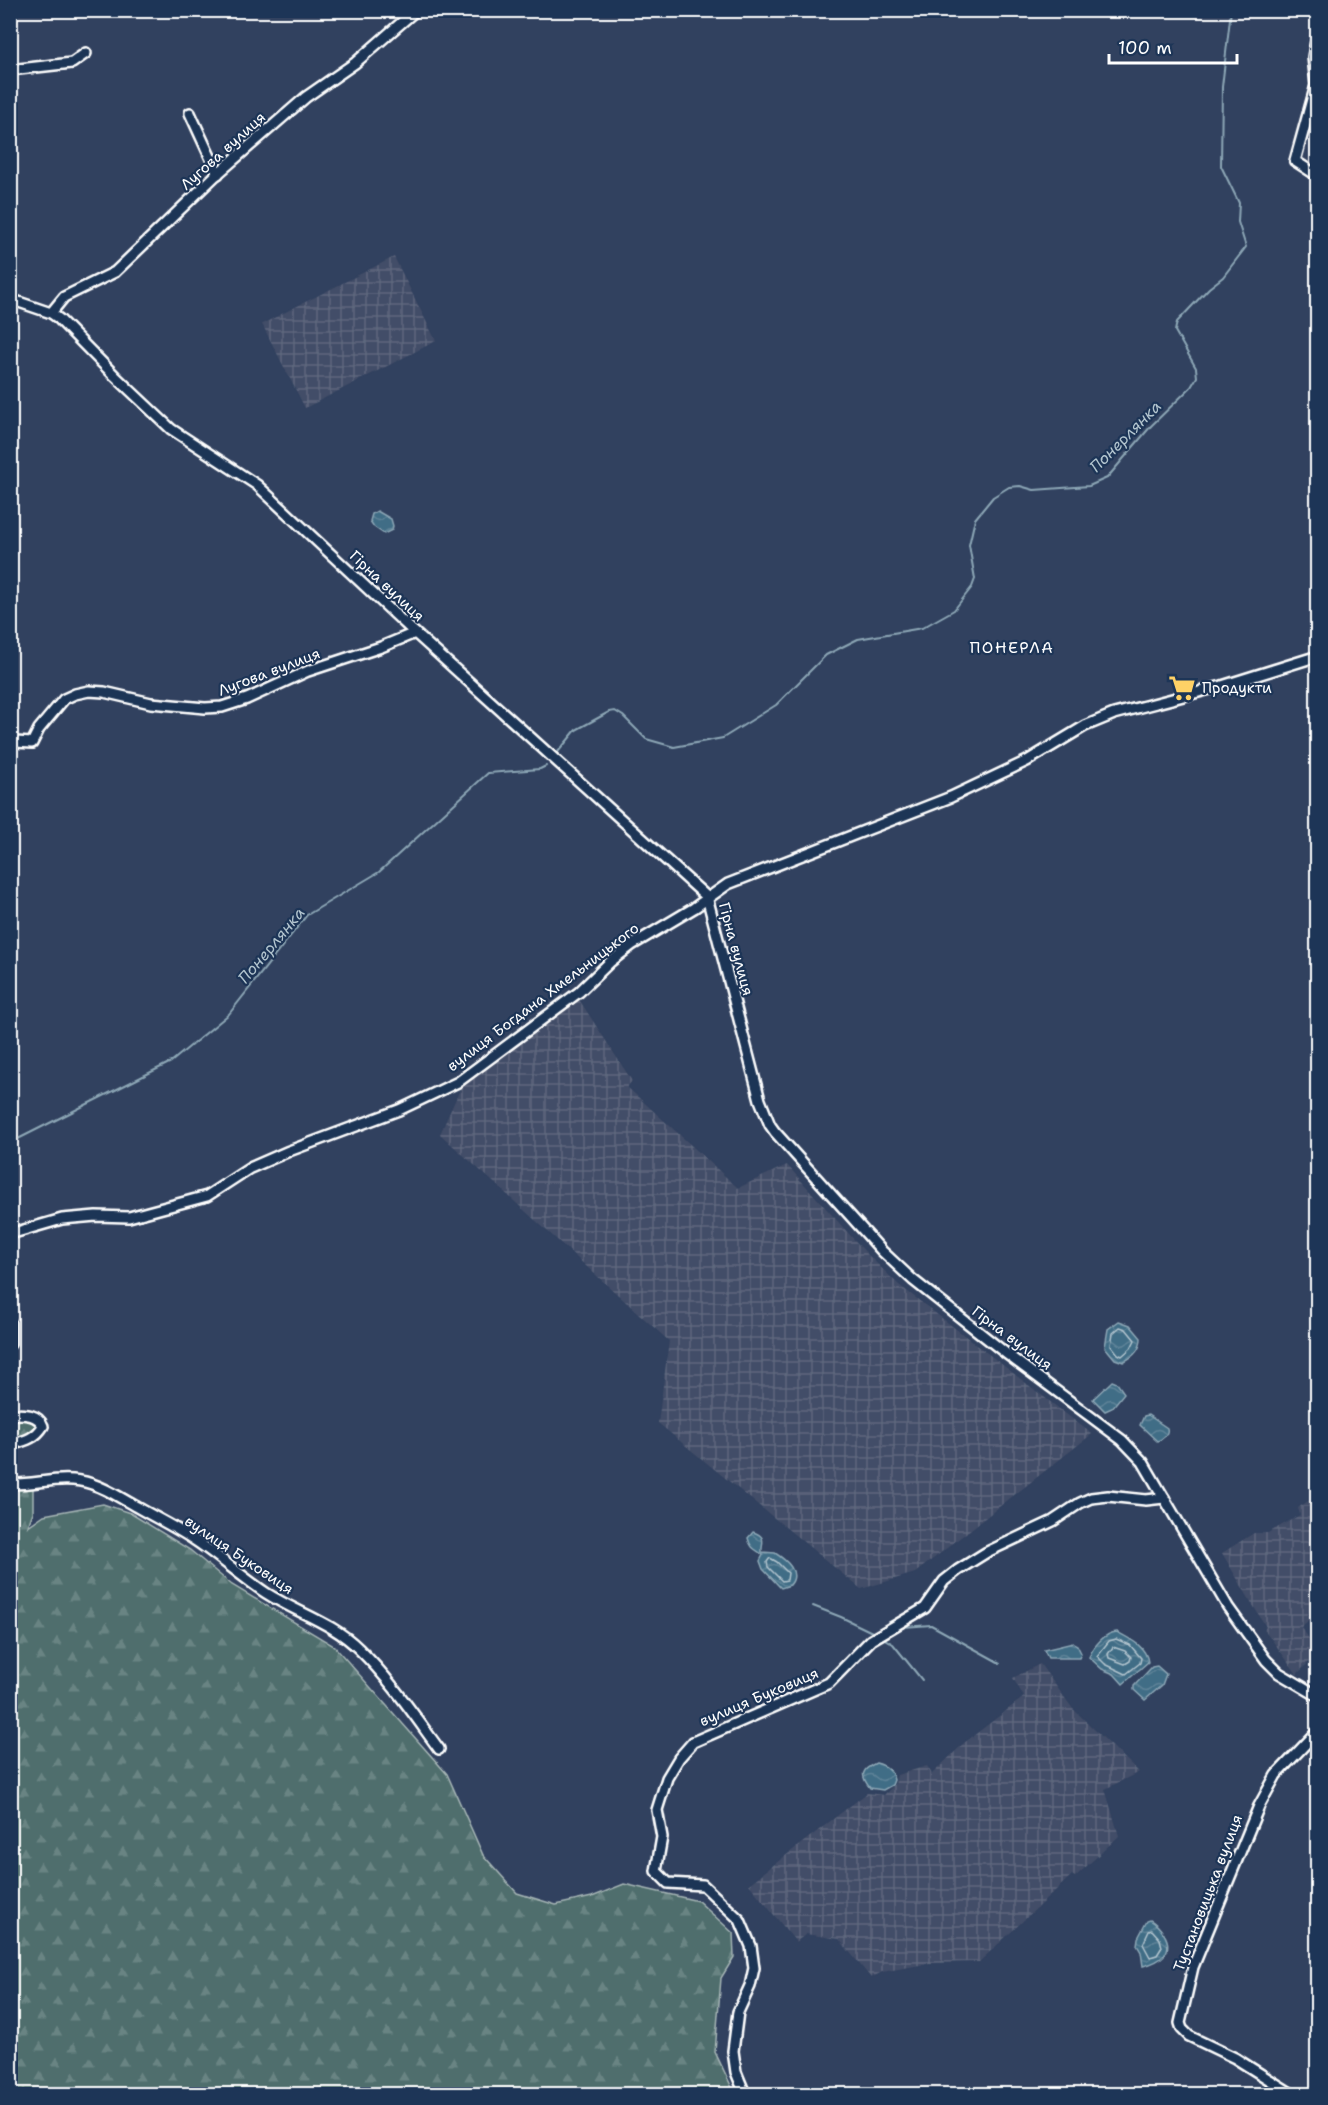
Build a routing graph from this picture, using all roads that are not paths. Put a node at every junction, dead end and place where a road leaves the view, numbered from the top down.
1 (416, 10) edge
2 (1317, 30) edge
3 (86, 53) dead end
4 (10, 70) edge
5 (190, 113) dead end
6 (218, 174) junction
7 (1317, 176) edge
8 (10, 299) edge
9 (51, 313) junction
10 (415, 633) junction
11 (1317, 656) edge
12 (10, 746) edge
13 (707, 897) junction
14 (10, 1234) edge
15 (10, 1322) edge
16 (10, 1344) edge
17 (10, 1414) edge
18 (10, 1445) edge
19 (10, 1484) edge
20 (1164, 1498) junction
21 (1317, 1696) edge
22 (1317, 1731) edge
23 (439, 1749) dead end
24 (745, 2094) edge
25 (1292, 2094) edge

1 - 6 street, Лугова вулиця
2 - 7 street
3 - 4 street
5 - 6 street
6 - 9 street, Лугова вулиця
8 - 9 street, Гірна вулиця
9 - 10 street, Гірна вулиця
10 - 12 street, Лугова вулиця
10 - 13 street, Гірна вулиця
11 - 13 street, вулиця Богдана Хмельницького
13 - 14 street, вулиця Богдана Хмельницького
13 - 20 street, Гірна вулиця
15 - 16 street
17 - 18 street
19 - 23 street, вулиця Буковиця
20 - 21 street, Гірна вулиця
20 - 24 street, вулиця Буковиця
22 - 25 street, Тустановицька вулиця

